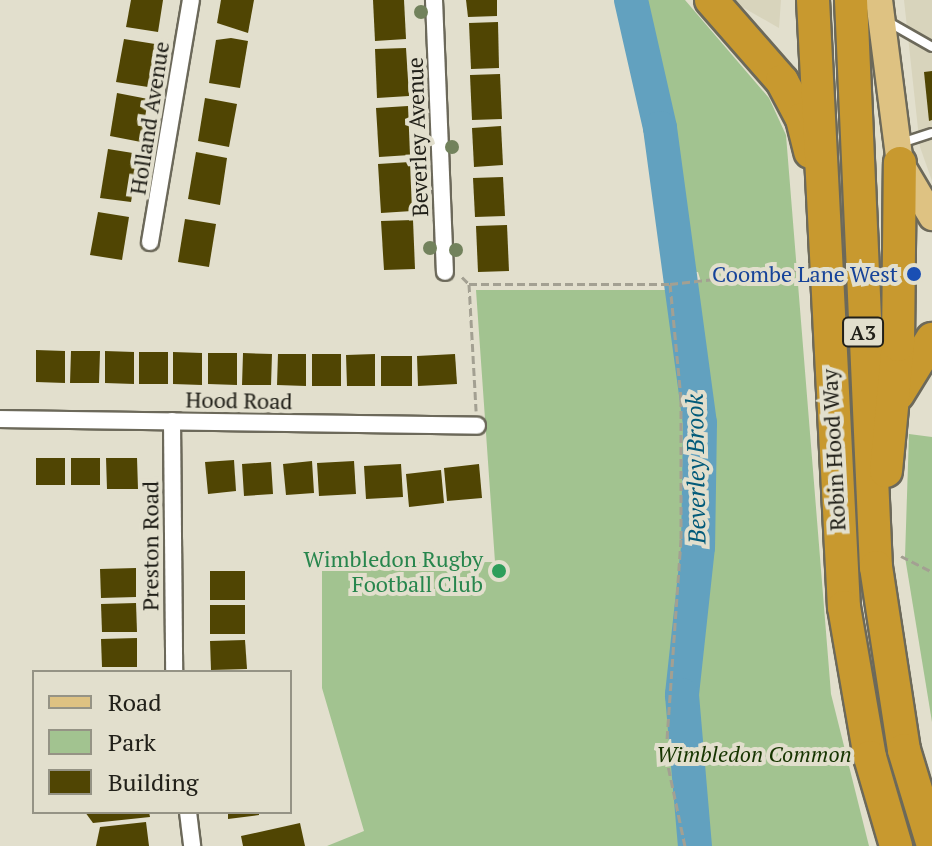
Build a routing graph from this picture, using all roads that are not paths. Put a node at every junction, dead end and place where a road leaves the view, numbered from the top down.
1 (191, 0) edge
2 (434, 0) edge
3 (711, 0) edge
4 (813, 0) edge
5 (851, 0) edge
6 (880, 7) edge
7 (932, 47) edge
8 (932, 133) edge
9 (899, 155) junction
10 (932, 217) edge
11 (150, 242) dead end
12 (814, 264) junction
13 (452, 272) road end
14 (932, 339) edge
15 (893, 404) junction
16 (0, 419) edge
17 (172, 421) junction
18 (477, 426) road end
19 (888, 662) junction
20 (174, 670) edge
21 (188, 814) edge
22 (932, 842) edge
23 (192, 846) edge
24 (896, 846) edge

1 - 11 street, Holland Avenue
2 - 13 street, Beverley Avenue
3 - 12 highway
4 - 12 highway, Robin Hood Way / A3
5 - 19 highway, Robin Hood Way / A3
6 - 7 lane
6 - 9 main road
8 - 9 lane
9 - 10 main road
9 - 15 highway
12 - 24 highway, Robin Hood Way / A3
14 - 15 highway
15 - 19 highway
16 - 17 street, Hood Road
17 - 18 street, Hood Road
17 - 20 street, Preston Road
19 - 22 highway, Robin Hood Way / A3
21 - 23 street

